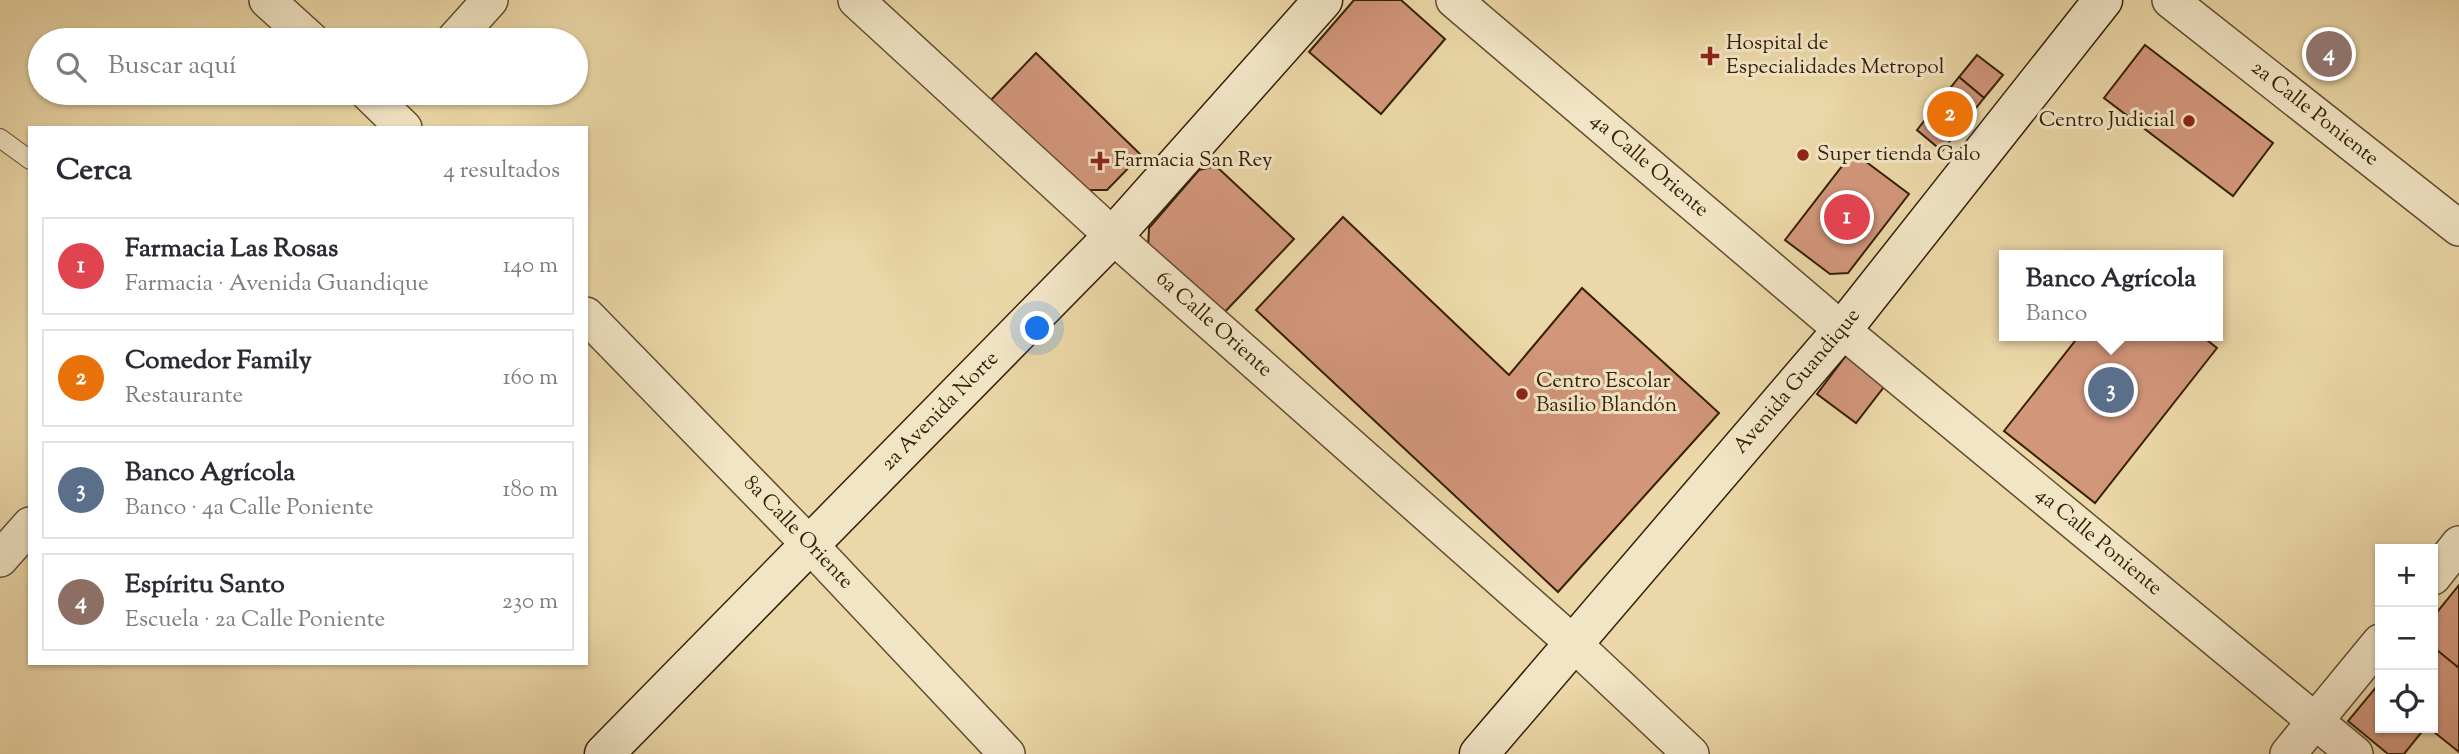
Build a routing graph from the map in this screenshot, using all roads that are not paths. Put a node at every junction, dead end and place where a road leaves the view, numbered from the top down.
1 (267, 0) edge
2 (490, 0) edge
3 (856, 0) edge
4 (1323, 0) edge
5 (1454, 0) edge
6 (2103, 0) edge
7 (2170, 0) edge
8 (298, 28) edge
9 (465, 28) edge
10 (0, 138) edge
11 (28, 159) edge
12 (2459, 228) edge
13 (1114, 236) junction
14 (588, 317) edge
15 (1842, 330) junction
16 (28, 527) edge
17 (2459, 544) edge
18 (810, 545) junction
19 (0, 559) edge
20 (2438, 571) edge
21 (1574, 645) junction
22 (2375, 648) edge
23 (2316, 723) junction
24 (604, 754) edge
25 (1007, 754) edge
26 (1479, 754) edge
27 (1691, 754) edge
28 (2288, 754) edge
29 (2355, 754) edge

1 - 8 street
2 - 9 street
3 - 13 street, 6a Calle Oriente
4 - 13 street, 2a Avenida Norte
5 - 15 street, 4a Calle Oriente
6 - 15 street, Avenida Guandique
7 - 12 street, 2a Calle Poniente
10 - 11 lane
13 - 18 street, 2a Avenida Norte
13 - 21 street, 6a Calle Oriente
14 - 18 street, 8a Calle Oriente
15 - 21 street, Avenida Guandique
15 - 23 street, 4a Calle Poniente
16 - 19 street
17 - 20 street
18 - 24 street, 2a Avenida Norte
18 - 25 street, 8a Calle Oriente
21 - 26 street, Avenida Guandique
21 - 27 street, 6a Calle Oriente
22 - 23 street
23 - 28 street
23 - 29 street, 4a Calle Poniente

